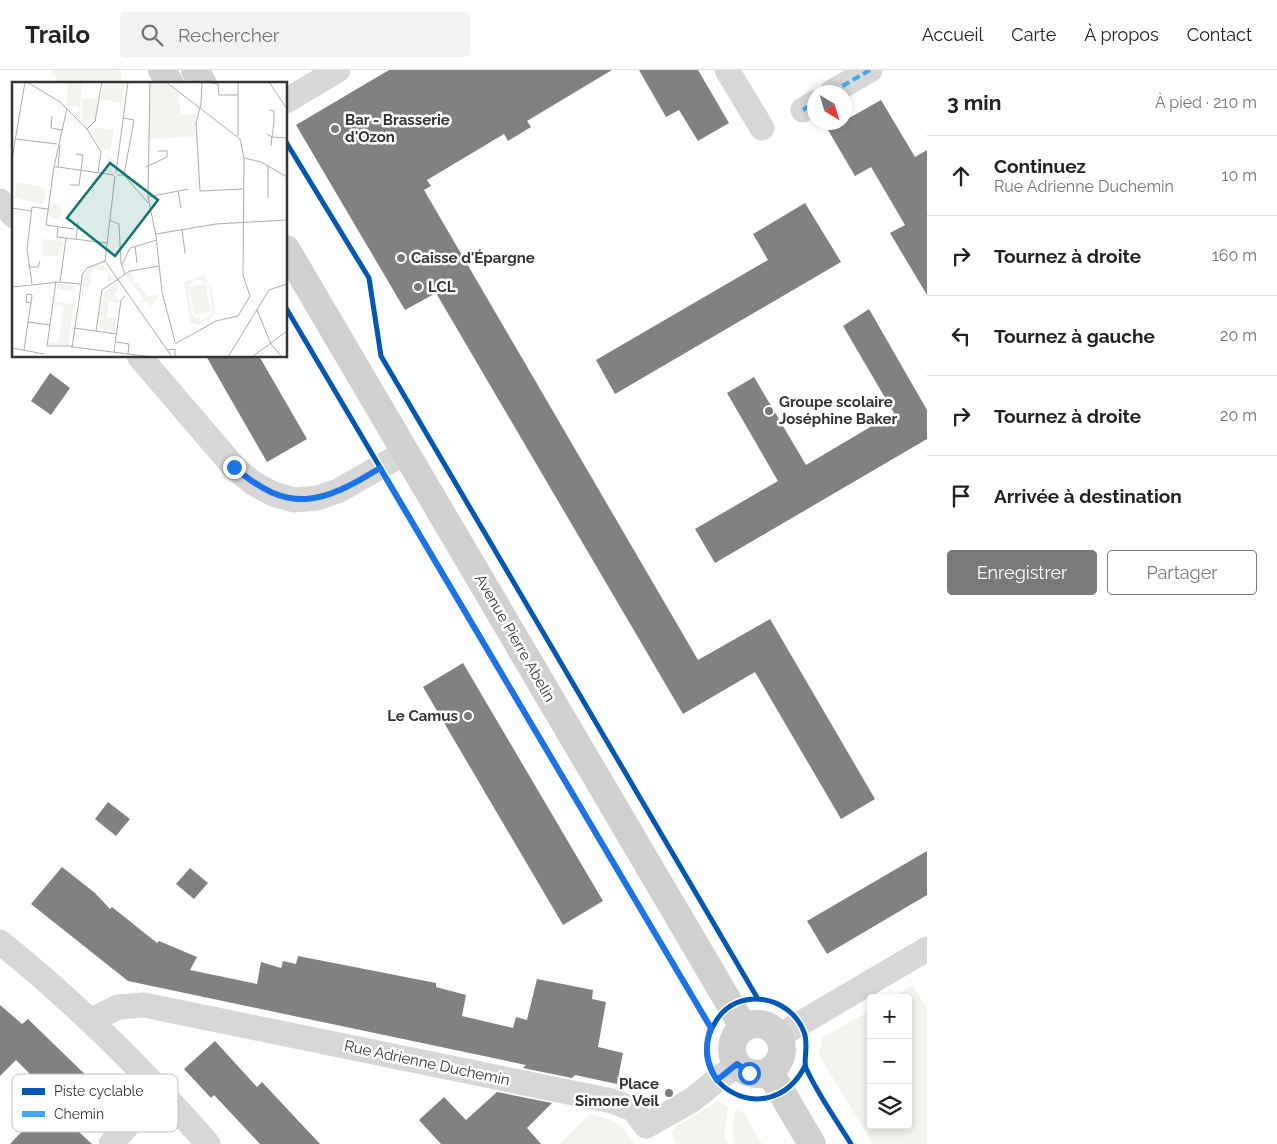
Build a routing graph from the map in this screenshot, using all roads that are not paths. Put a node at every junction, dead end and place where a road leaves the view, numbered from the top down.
1 (162, 70) edge
2 (195, 70) edge
3 (338, 70) edge
4 (728, 70) edge
5 (870, 70) edge
6 (169, 82) edge
7 (202, 82) edge
8 (844, 85) edge
9 (288, 100) edge
10 (762, 128) dead end
11 (0, 201) edge
12 (12, 214) edge
13 (288, 252) edge
14 (141, 358) edge
15 (406, 452) junction
16 (0, 942) edge
17 (927, 949) edge
18 (92, 1020) junction
19 (744, 1028) junction
20 (779, 1036) junction
21 (737, 1064) junction
22 (770, 1071) junction
23 (144, 1074) edge
24 (178, 1110) edge
25 (122, 1132) edge
26 (651, 1135) edge
27 (111, 1144) edge
28 (208, 1144) edge
29 (812, 1144) edge

1 - 6 main road
2 - 7 main road
3 - 9 street
4 - 10 street
5 - 8 street
11 - 12 street
13 - 15 main road, Avenue Pierre Abelin
14 - 15 street
15 - 19 main road, Avenue Pierre Abelin
16 - 18 street
17 - 20 street
18 - 23 street
18 - 26 street, Rue Adrienne Duchemin
19 - 20 main road
19 - 21 main road
20 - 22 main road
21 - 22 main road
21 - 26 street, Rue Adrienne Duchemin
22 - 29 main road
24 - 28 street
25 - 27 street

